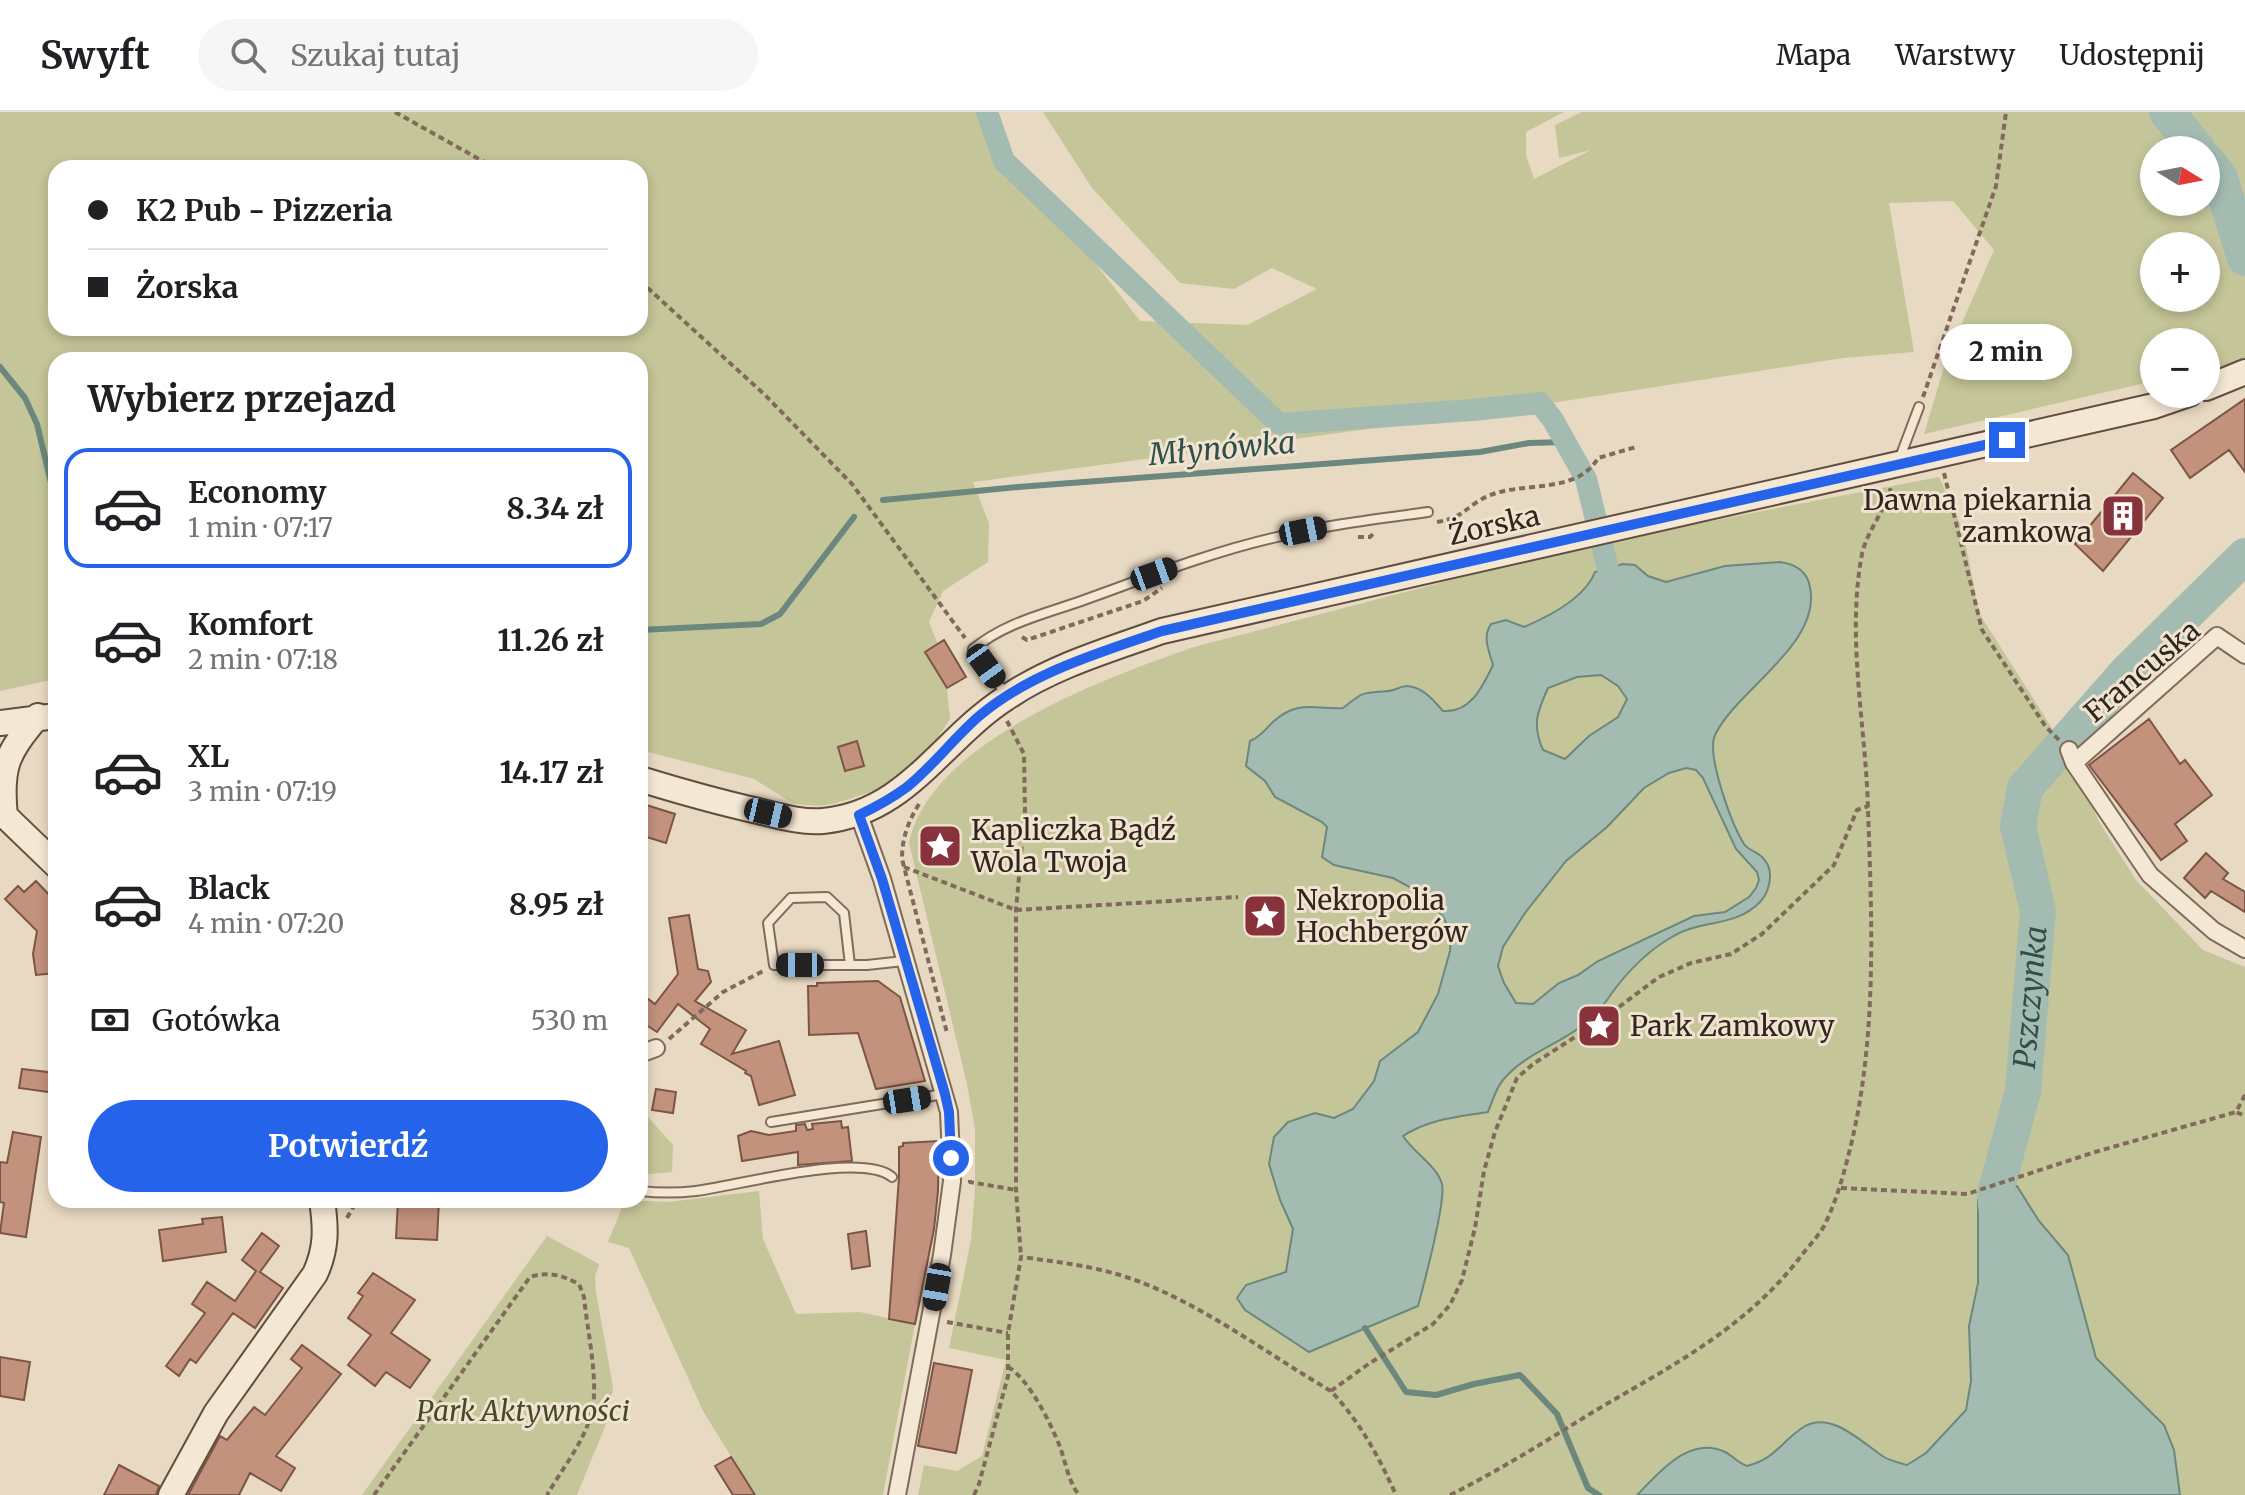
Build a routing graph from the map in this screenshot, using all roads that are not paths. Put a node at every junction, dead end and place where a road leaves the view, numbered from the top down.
1 (2245, 372) edge
2 (2220, 382) edge
3 (1919, 407) road end
4 (2145, 408) edge
5 (1897, 464) junction
6 (1428, 512) dead end
7 (2245, 655) edge
8 (1006, 707) junction
9 (47, 716) edge
10 (0, 723) edge
11 (648, 781) edge
12 (3, 814) edge
13 (859, 815) junction
14 (48, 857) edge
15 (2245, 949) edge
16 (904, 961) junction
17 (850, 965) junction
18 (945, 1094) junction
19 (771, 1122) dead end
20 (892, 1177) dead end
21 (648, 1191) edge
22 (323, 1208) edge
23 (171, 1495) edge
24 (897, 1495) edge

1 - 2 main road
3 - 5 lane
4 - 5 main road, Żorska
5 - 8 main road, Żorska
6 - 8 lane
7 - 15 street, Francuska
8 - 13 main road, Żorska
9 - 10 main road
9 - 12 main road
11 - 13 main road, Żorska
12 - 14 main road
13 - 16 street
16 - 17 lane
16 - 18 street
17 - 17 lane
18 - 19 lane
18 - 24 street
20 - 21 lane
22 - 23 main road

